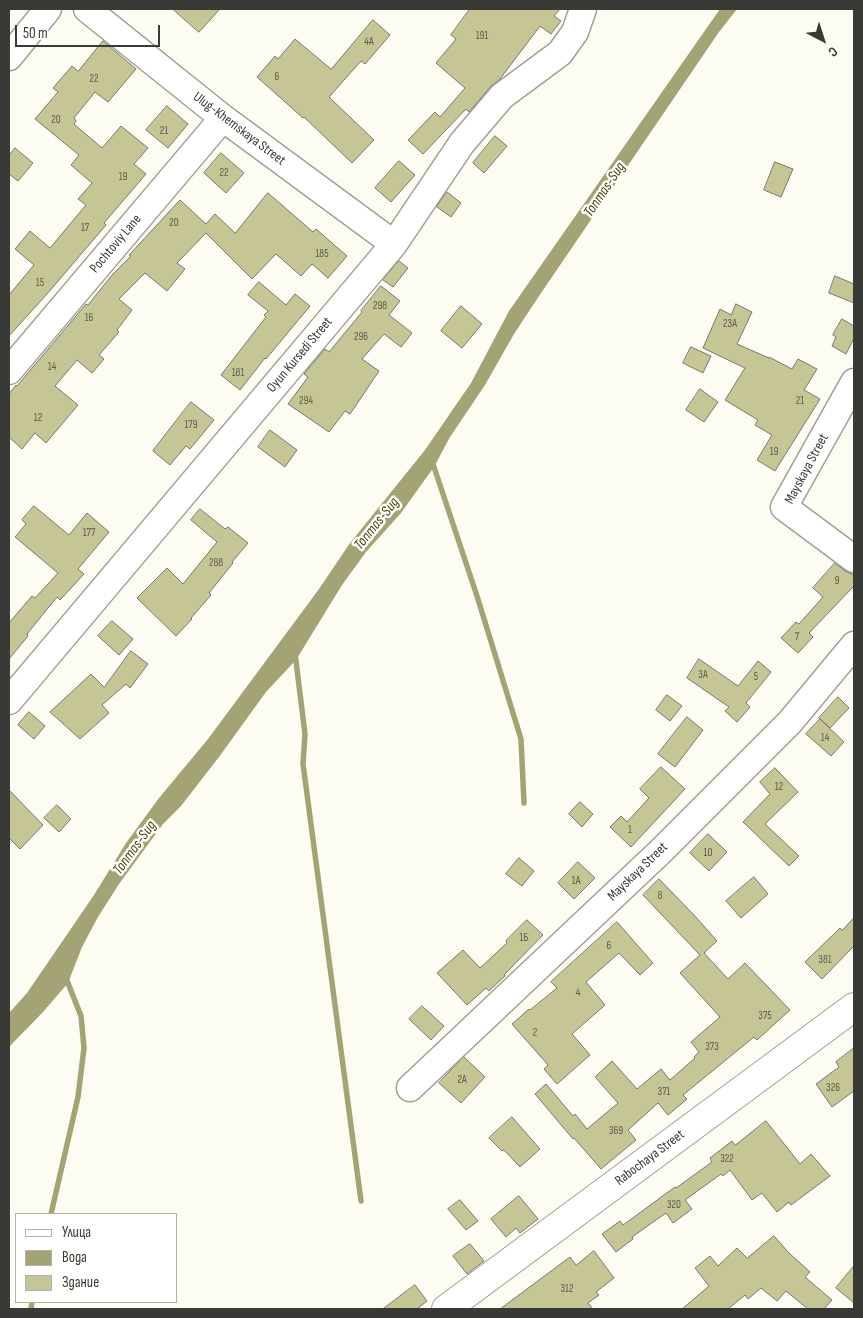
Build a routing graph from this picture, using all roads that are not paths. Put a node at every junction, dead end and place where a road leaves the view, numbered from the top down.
1 (48, 9) edge
2 (87, 9) edge
3 (583, 9) edge
4 (9, 57) edge
5 (223, 118) junction
6 (394, 244) junction
7 (9, 371) edge
8 (854, 382) edge
9 (854, 559) edge
10 (854, 645) edge
11 (9, 701) edge
12 (854, 1007) edge
13 (410, 1088) dead end
14 (446, 1309) edge

1 - 4 street
2 - 5 street, Ulug-Khemskaya Street
3 - 6 street, Oyun Kursedi Street
5 - 6 street, Ulug-Khemskaya Street
5 - 7 street, Pochtoviy Lane
6 - 11 street, Oyun Kursedi Street
8 - 9 street, Mayskaya Street
10 - 13 street, Mayskaya Street
12 - 14 main road, Rabochaya Street

